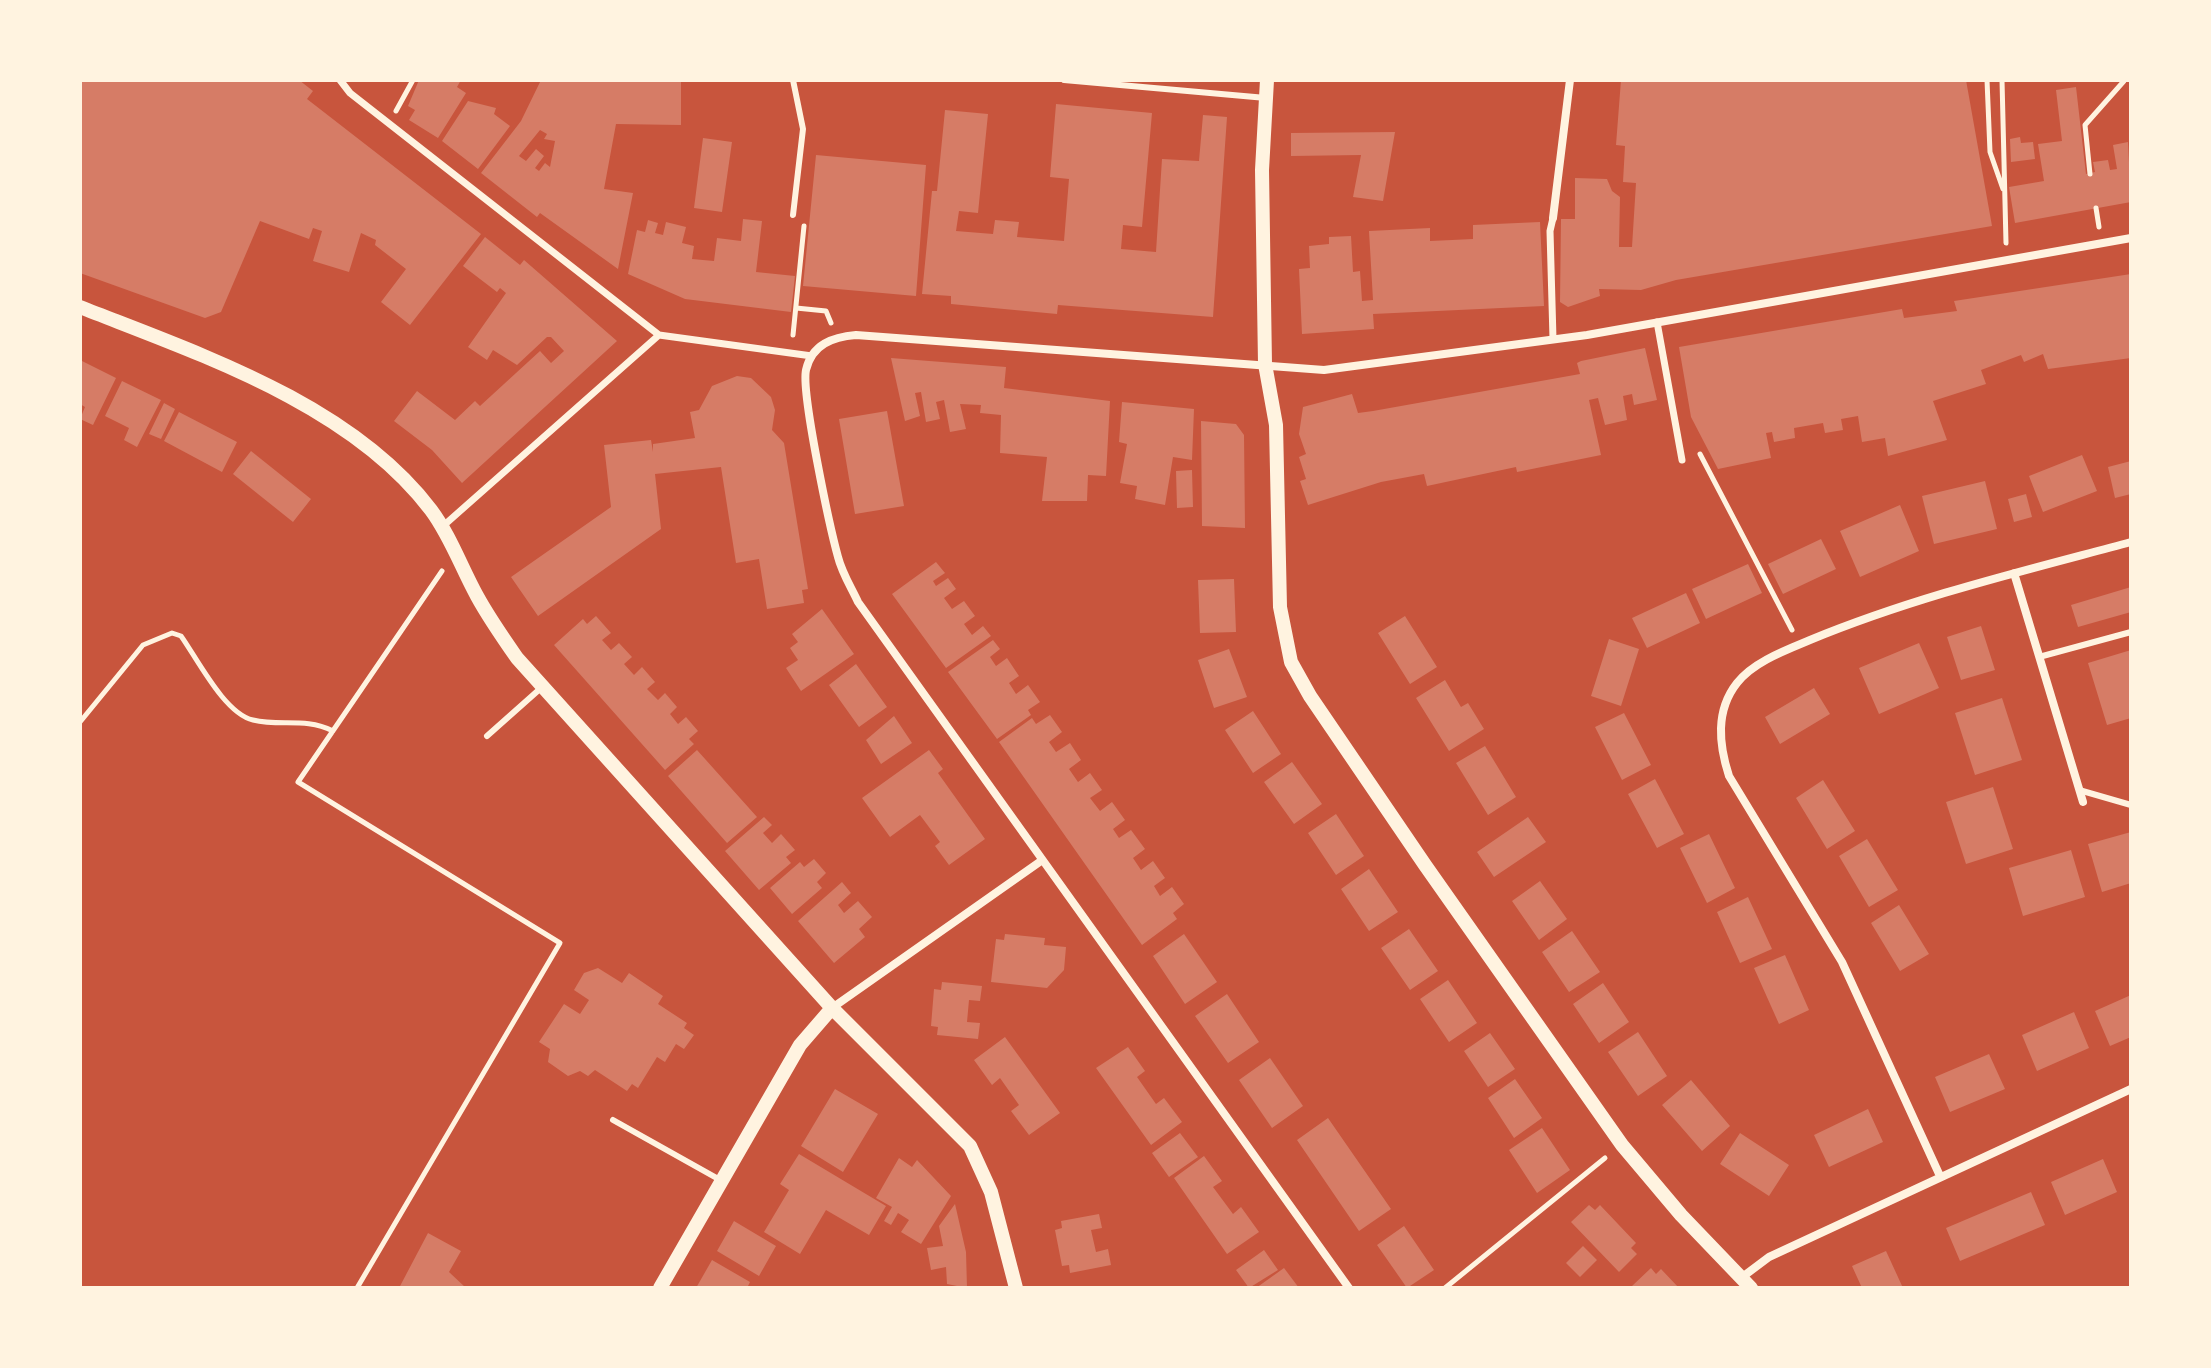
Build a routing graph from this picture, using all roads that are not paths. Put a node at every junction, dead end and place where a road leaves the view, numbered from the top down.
1 (340, 80) edge
2 (793, 80) edge
3 (1064, 80) edge
4 (1267, 80) edge
5 (1570, 80) edge
6 (1266, 98) junction
7 (793, 215) dead end
8 (1553, 218) joint
9 (2131, 238) edge
10 (80, 307) edge
11 (1657, 322) junction
12 (659, 335) junction
13 (1553, 339) junction
14 (812, 356) junction
15 (1265, 364) junction
16 (1682, 460) dead end
17 (442, 527) junction
18 (2131, 542) edge
19 (2014, 573) junction
20 (2131, 632) edge
21 (2039, 657) junction
22 (543, 686) junction
23 (487, 736) dead end
24 (2079, 790) junction
25 (2083, 802) dead end
26 (2131, 805) edge
27 (1041, 861) junction
28 (832, 1008) junction
29 (2131, 1089) edge
30 (613, 1120) dead end
31 (1940, 1176) junction
32 (722, 1181) junction
33 (1746, 1283) edge
34 (660, 1288) edge
35 (1016, 1288) edge
36 (1349, 1288) edge

1 - 12 street
2 - 7 lane
3 - 6 lane
4 - 6 street
5 - 8 street
6 - 15 street
8 - 13 street
9 - 11 street
10 - 17 street
11 - 13 street
11 - 16 street
12 - 14 street
12 - 17 street
13 - 15 street
14 - 15 street
14 - 27 street
15 - 33 street
17 - 22 street
18 - 19 street
19 - 21 street
19 - 31 street
20 - 21 lane
21 - 24 street
22 - 23 lane
22 - 28 street
24 - 25 street
24 - 26 lane
27 - 28 street
27 - 36 street
28 - 32 street
28 - 35 street
29 - 31 street
30 - 32 lane
31 - 33 street
32 - 34 street

